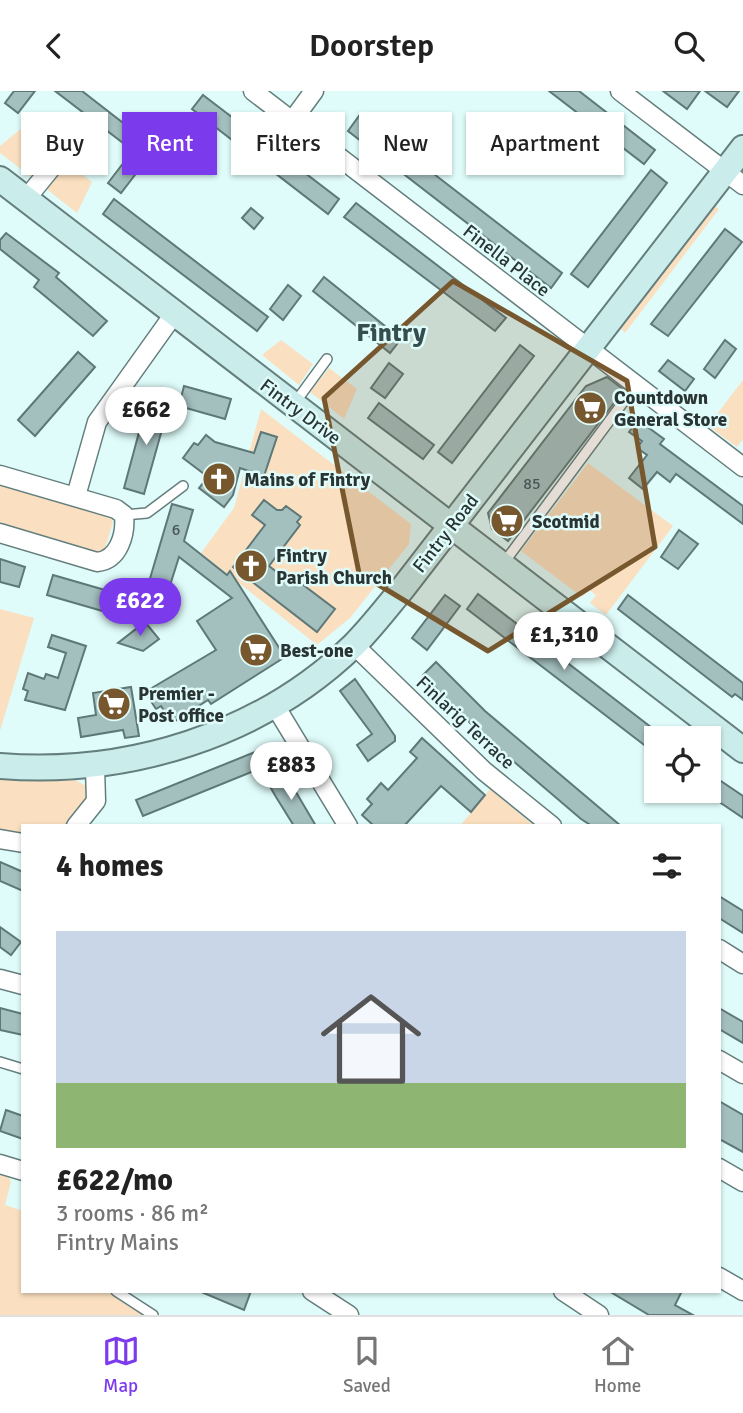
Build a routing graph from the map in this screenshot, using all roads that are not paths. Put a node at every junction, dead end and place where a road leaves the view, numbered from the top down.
1 (253, 91) edge
2 (314, 91) edge
3 (620, 91) edge
4 (280, 112) edge
5 (299, 112) edge
6 (743, 148) edge
7 (345, 162) edge
8 (46, 175) edge
9 (734, 178) edge
10 (0, 179) edge
11 (26, 199) junction
12 (174, 314) junction
13 (589, 349) junction
14 (327, 359) dead end
15 (636, 385) junction
16 (293, 405) junction
17 (741, 461) edge
18 (0, 475) edge
19 (183, 486) dead end
20 (76, 496) junction
21 (124, 515) junction
22 (451, 524) junction
23 (0, 533) edge
24 (502, 566) junction
25 (354, 645) junction
26 (274, 704) junction
27 (743, 750) edge
28 (0, 766) edge
29 (94, 767) junction
30 (78, 824) edge
31 (347, 824) edge
32 (550, 824) edge
33 (0, 839) edge
34 (21, 843) edge
35 (721, 950) edge
36 (743, 964) edge
37 (0, 979) edge
38 (21, 984) edge
39 (721, 1060) edge
40 (0, 1062) edge
41 (21, 1068) edge
42 (743, 1074) edge
43 (0, 1164) edge
44 (721, 1169) edge
45 (21, 1170) edge
46 (743, 1182) edge
47 (721, 1278) edge
48 (743, 1291) edge
49 (119, 1293) edge
50 (315, 1293) edge
51 (566, 1293) edge
52 (153, 1315) edge
53 (349, 1315) edge
54 (599, 1315) edge

1 - 4 street, Finella Place
2 - 5 street
3 - 9 street
6 - 9 street, Fintry Road
7 - 13 street, Finella Place
8 - 11 street
9 - 13 street, Fintry Road
10 - 11 street, Fintry Drive
11 - 12 street, Fintry Drive
12 - 16 street, Fintry Drive
12 - 20 street
13 - 15 street, Finella Place
13 - 22 street, Fintry Road
14 - 16 lane
15 - 17 street, Finella Place
15 - 24 lane
16 - 22 street, Fintry Drive
18 - 20 street
19 - 21 lane
20 - 21 street
21 - 23 street
22 - 24 street, Fintry Drive
22 - 25 street, Fintry Road
24 - 27 street, Fintry Drive
25 - 26 street, Fintry Road
25 - 32 street, Finlarig Terrace
26 - 29 street, Fintry Road
26 - 31 street
28 - 29 street, Fintry Road
29 - 30 street
33 - 34 street
35 - 36 street
37 - 38 street
39 - 42 street
40 - 41 lane
43 - 45 street
44 - 46 street
47 - 48 street
49 - 52 lane
50 - 53 street
51 - 54 street

